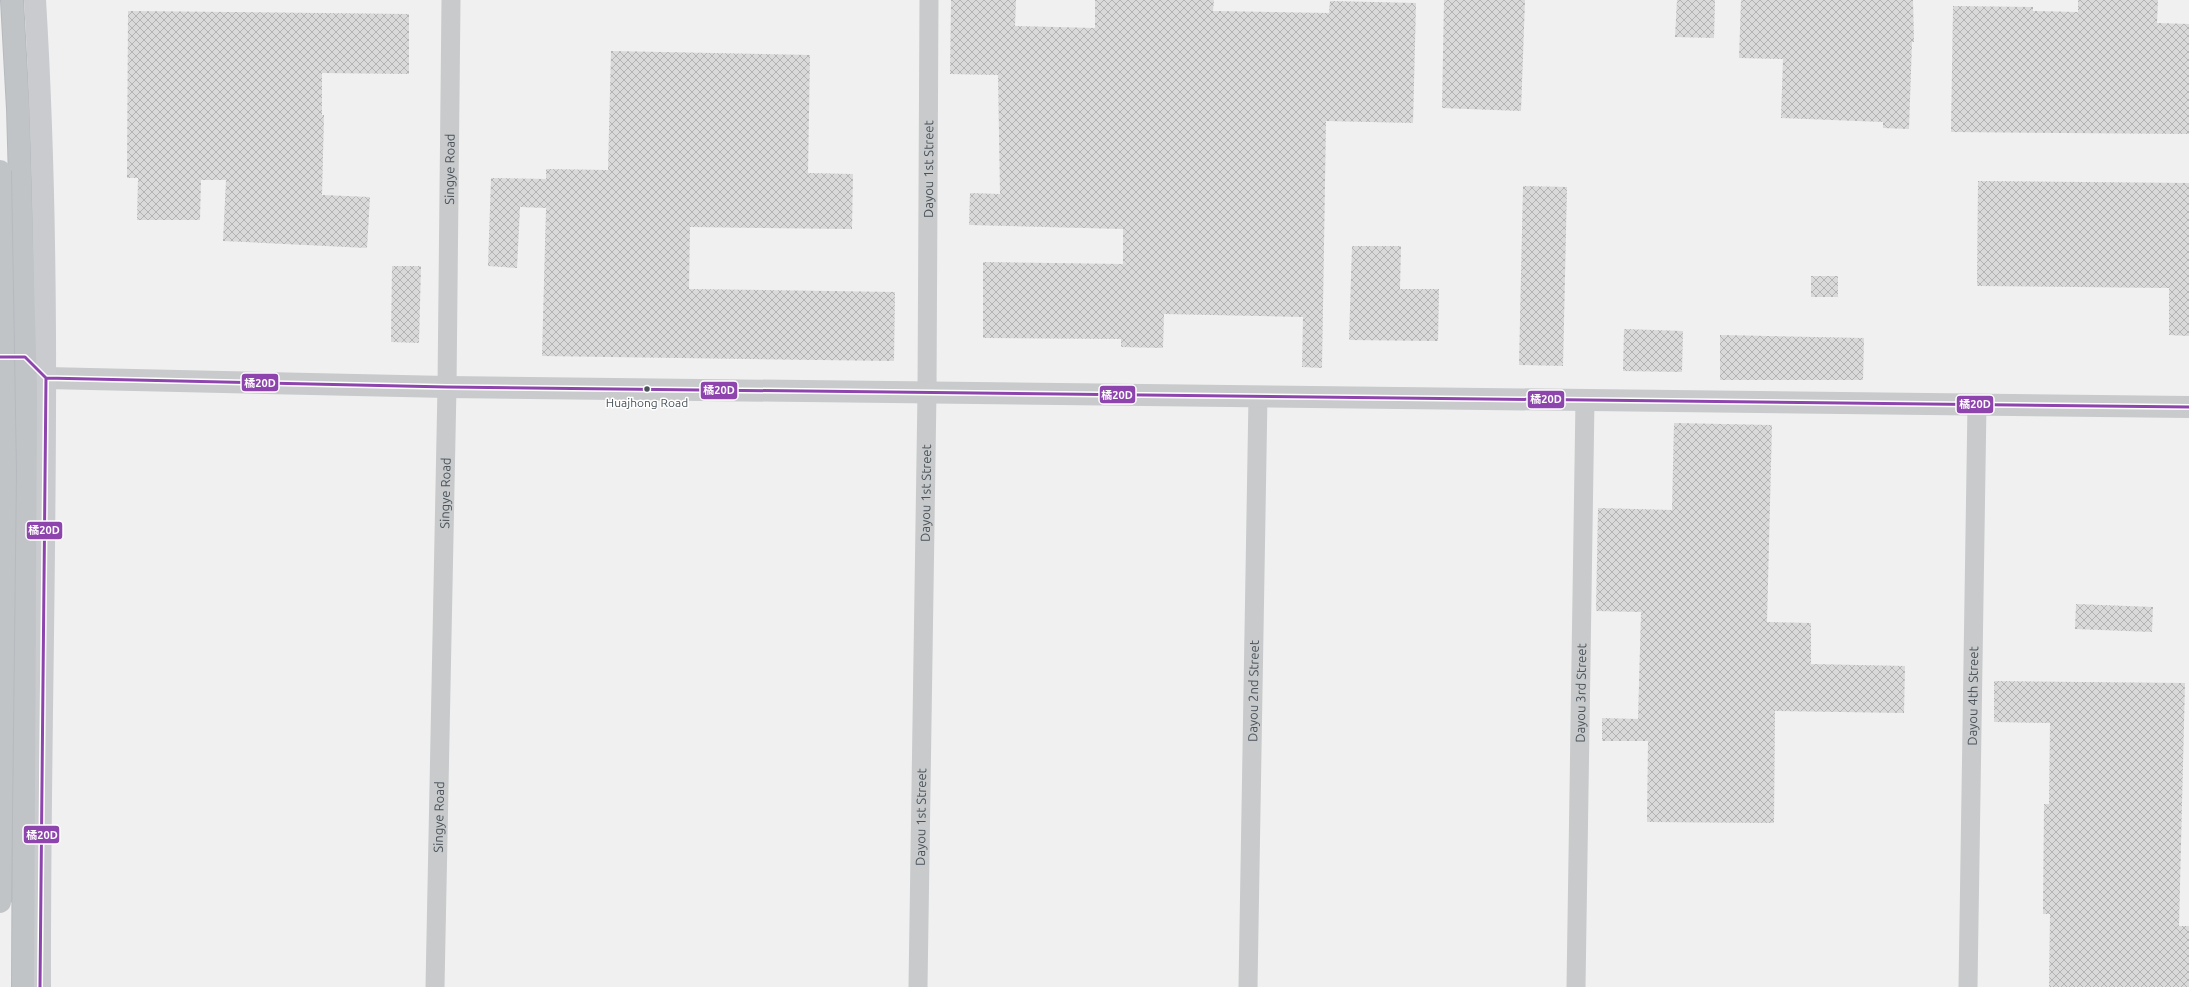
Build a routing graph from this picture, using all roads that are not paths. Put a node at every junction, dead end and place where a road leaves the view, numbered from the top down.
1 (12, 0) edge
2 (35, 0) edge
3 (451, 0) edge
4 (929, 0) edge
5 (0, 170) edge
6 (0, 357) edge
7 (25, 357) junction
8 (46, 378) junction
9 (447, 387) junction
10 (0, 389) edge
11 (26, 389) junction
12 (927, 392) junction
13 (1258, 396) junction
14 (1585, 400) junction
15 (1977, 404) junction
16 (2189, 407) edge
17 (0, 902) edge
18 (22, 987) edge
19 (40, 987) edge
20 (435, 987) edge
21 (918, 987) edge
22 (1248, 987) edge
23 (1576, 987) edge
24 (1968, 987) edge

1 - 7 highway
2 - 8 main road
3 - 9 street, Singye Road
4 - 12 street, Dayou 1st Street
5 - 17 highway, bridge
6 - 7 street
7 - 8 street
7 - 11 highway
8 - 9 street
8 - 11 street
8 - 19 main road
9 - 12 street
9 - 20 street, Singye Road
10 - 11 street
11 - 18 highway
12 - 13 street
12 - 21 street, Dayou 1st Street
13 - 14 street
13 - 22 street, Dayou 2nd Street
14 - 15 street
14 - 23 street, Dayou 3rd Street
15 - 16 street
15 - 24 street, Dayou 4th Street

